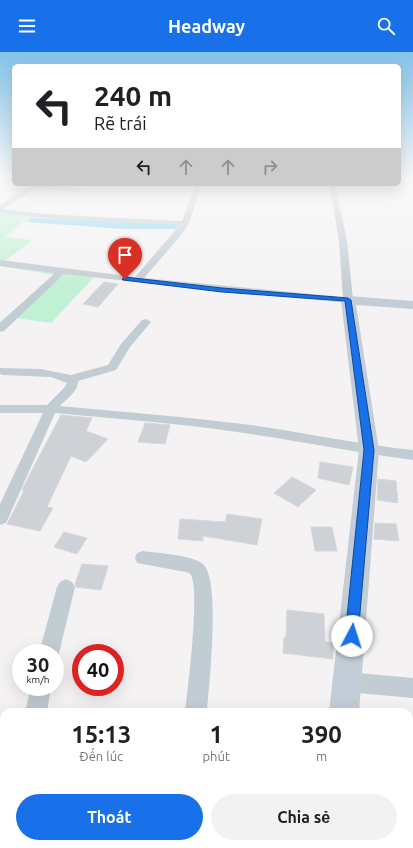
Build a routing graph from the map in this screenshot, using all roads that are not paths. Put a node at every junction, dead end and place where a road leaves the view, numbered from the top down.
1 (45, 216) edge
2 (187, 216) edge
3 (340, 216) edge
4 (185, 223) junction
5 (0, 263) edge
6 (61, 272) junction
7 (138, 280) junction
8 (348, 300) junction
9 (413, 305) edge
10 (146, 322) dead end
11 (0, 329) edge
12 (3, 371) dead end
13 (71, 379) junction
14 (0, 409) edge
15 (51, 409) junction
16 (369, 450) junction
17 (413, 455) edge
18 (0, 519) edge
19 (143, 558) dead end
20 (66, 586) dead end
21 (51, 644) edge
22 (347, 682) junction
23 (413, 688) edge
24 (39, 696) edge
25 (37, 708) edge
26 (196, 708) edge
27 (344, 708) edge

1 - 4 street
2 - 4 street
3 - 8 street
4 - 7 street
5 - 6 street
6 - 7 street
6 - 11 street
7 - 8 street
8 - 9 street
8 - 16 street
10 - 13 street
12 - 13 street
13 - 15 street
14 - 15 street
15 - 16 street
15 - 18 street
16 - 17 street
16 - 22 street
19 - 26 street
20 - 21 street
22 - 23 street
22 - 27 street
24 - 25 street

